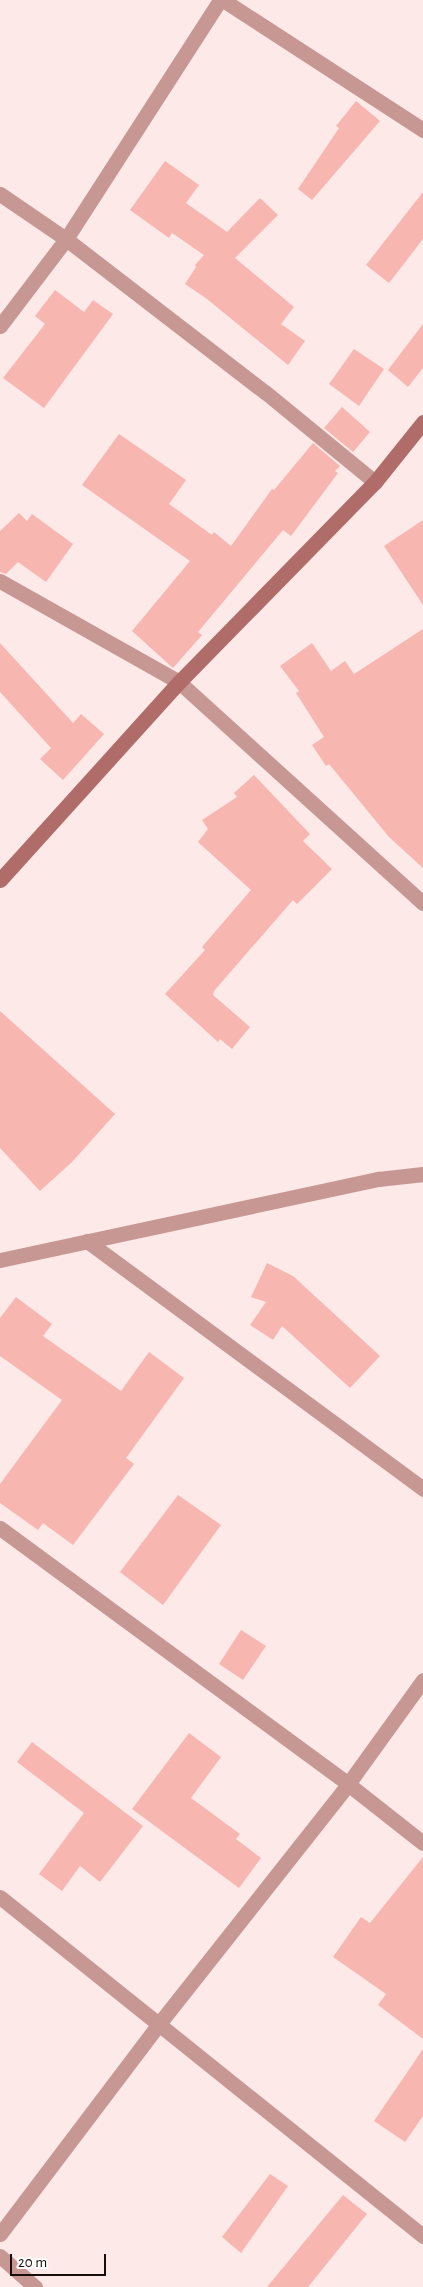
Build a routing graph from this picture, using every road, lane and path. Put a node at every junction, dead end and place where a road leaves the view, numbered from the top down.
1 (222, 0) edge
2 (423, 130) edge
3 (0, 194) edge
4 (66, 239) junction
5 (0, 326) edge
6 (423, 422) edge
7 (375, 482) junction
8 (0, 581) edge
9 (179, 682) junction
10 (0, 880) edge
11 (423, 903) edge
12 (423, 1174) edge
13 (87, 1241) junction
14 (0, 1260) edge
15 (423, 1489) edge
16 (0, 1528) edge
17 (423, 1680) edge
18 (348, 1784) junction
19 (423, 1843) edge
20 (0, 1897) edge
21 (158, 2025) junction
22 (0, 2234) edge
23 (423, 2236) edge
24 (0, 2256) edge
25 (36, 2287) edge

1 - 2 street
1 - 4 street
3 - 4 street
4 - 5 street
4 - 7 street
6 - 7 main road
7 - 9 main road
8 - 9 street
9 - 10 main road
9 - 11 street
12 - 13 street
13 - 14 street
13 - 15 street
16 - 18 street
17 - 18 street
18 - 19 street
18 - 21 street
20 - 21 street
21 - 22 street
21 - 23 street
24 - 25 street

